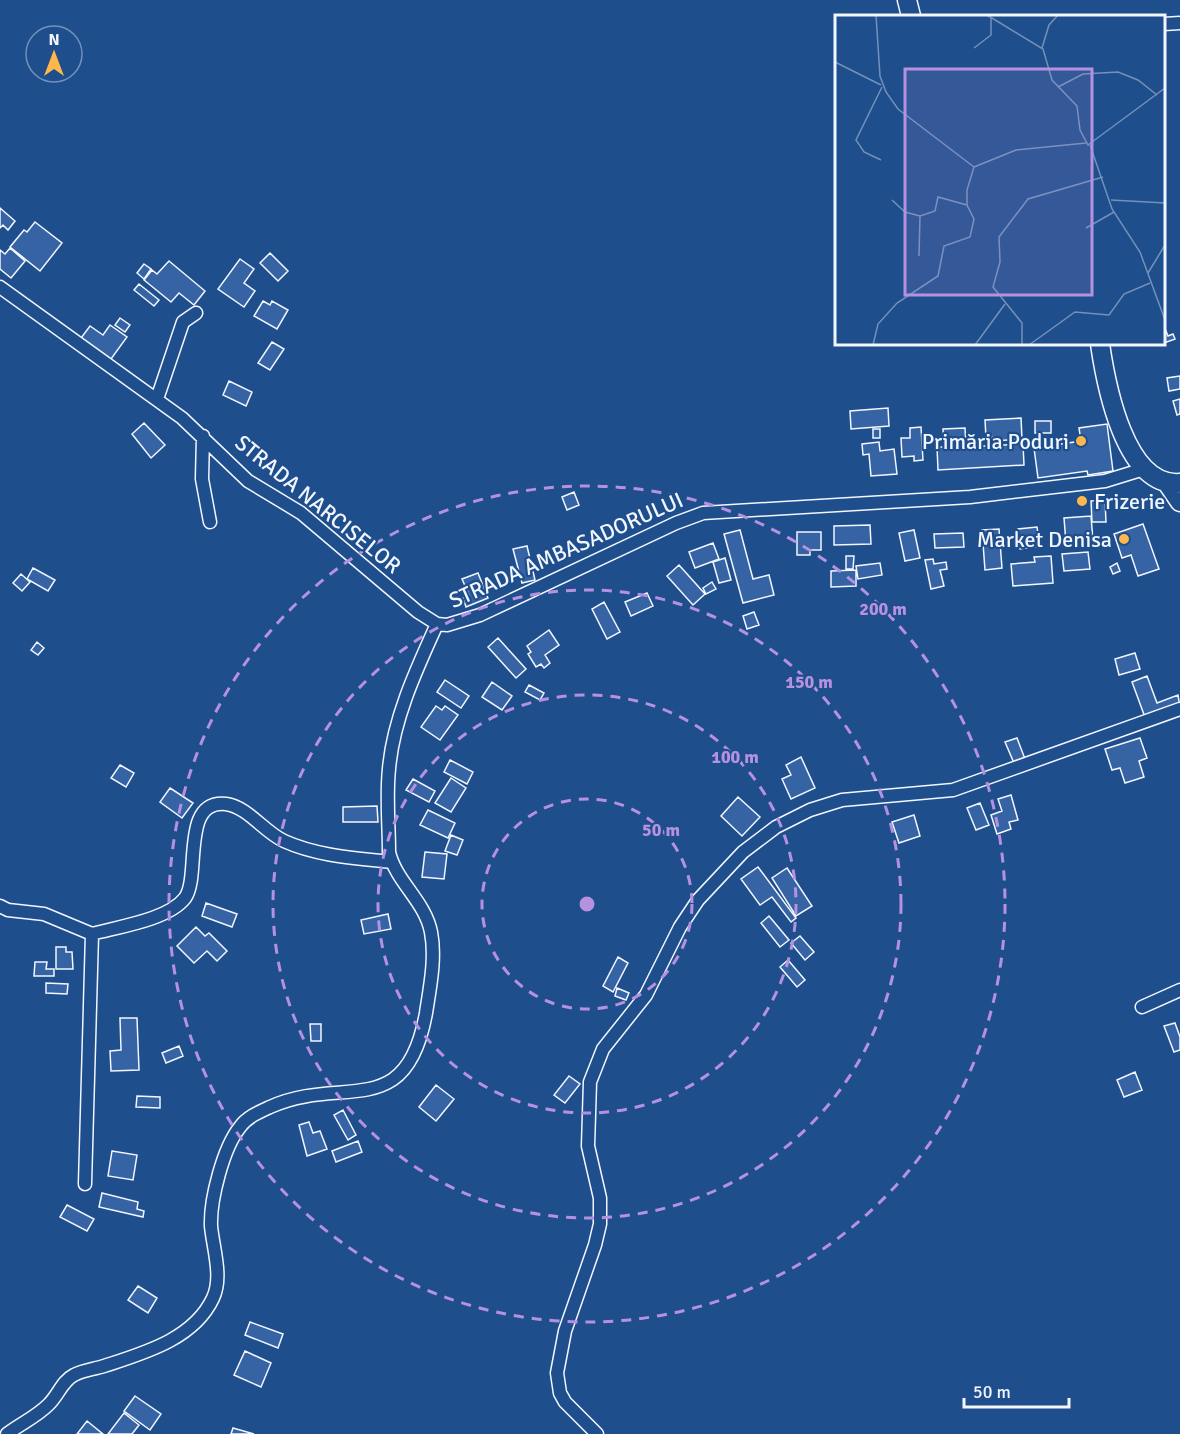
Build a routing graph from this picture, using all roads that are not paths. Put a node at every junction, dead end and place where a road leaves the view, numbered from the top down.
1 (907, 0) edge
2 (911, 15) edge
3 (1180, 23) edge
4 (1165, 24) edge
5 (0, 287) edge
6 (196, 313) dead end
7 (1100, 345) edge
8 (157, 399) junction
9 (203, 436) junction
10 (1144, 469) junction
11 (1174, 483) edge
12 (1180, 502) edge
13 (210, 522) dead end
14 (437, 624) junction
15 (1180, 709) edge
16 (391, 862) junction
17 (0, 906) edge
18 (92, 934) junction
19 (1180, 990) edge
20 (1142, 1007) dead end
21 (85, 1184) dead end
22 (7, 1434) edge
23 (597, 1434) edge

1 - 2 main road
3 - 4 street
5 - 8 street, STRADA NARCISELOR
6 - 8 street
7 - 10 main road
8 - 9 street, STRADA NARCISELOR
9 - 13 street
9 - 14 street, STRADA NARCISELOR
10 - 11 main road
10 - 14 street, STRADA AMBASADORULUI
11 - 12 main road
14 - 16 street, STRADA AMBASADORULUI
15 - 23 street
16 - 18 street
16 - 22 street
17 - 18 street
18 - 21 street
19 - 20 street

